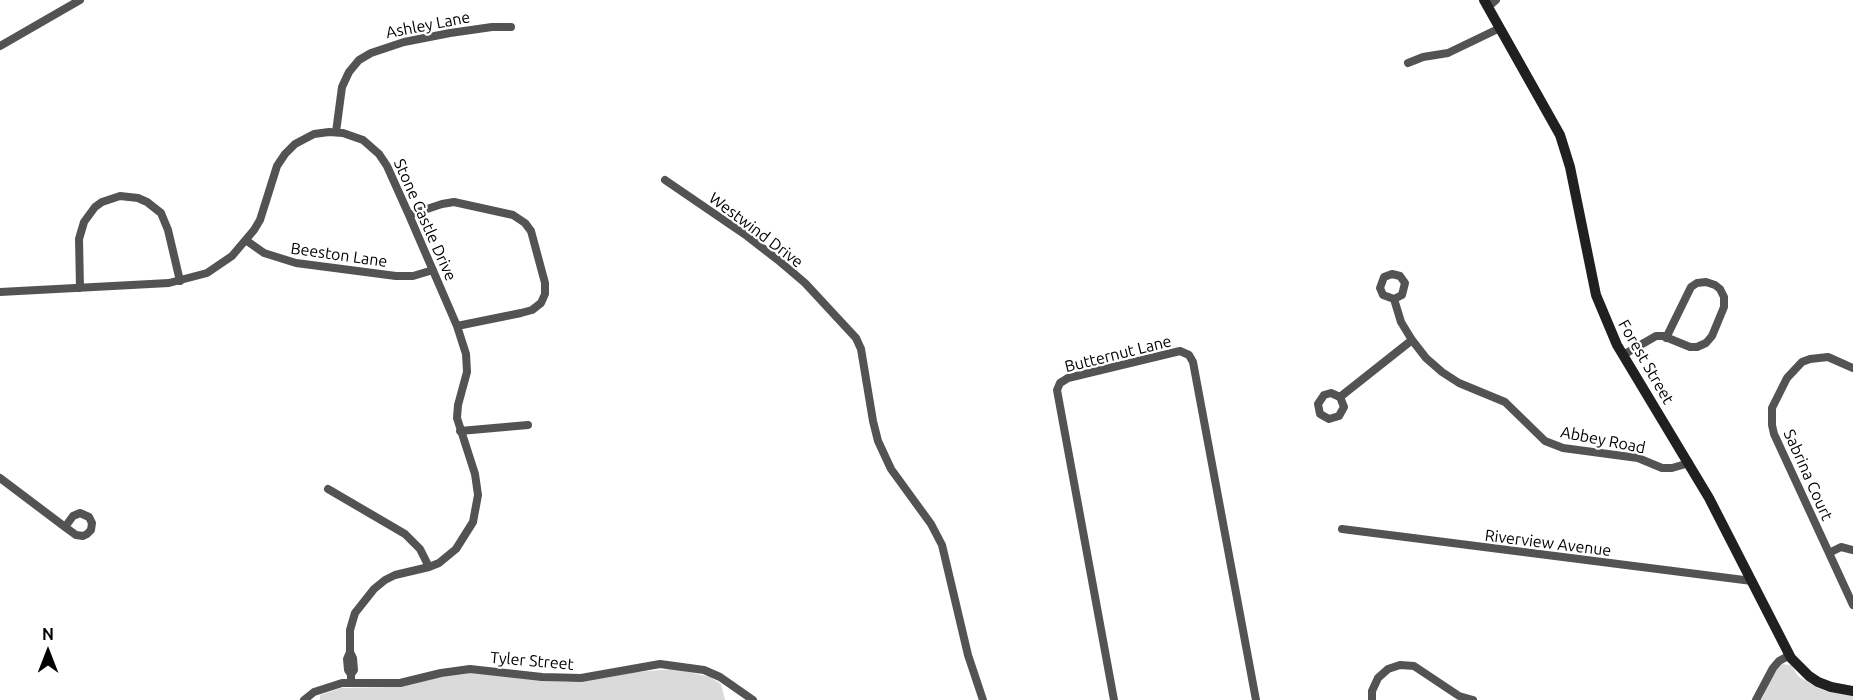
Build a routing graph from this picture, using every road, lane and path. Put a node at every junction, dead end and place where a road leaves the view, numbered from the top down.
1 (80, 0) edge
2 (1489, 2) edge
3 (511, 27) dead end
4 (1500, 28) junction
5 (0, 46) edge
6 (1408, 63) dead end
7 (336, 132) junction
8 (664, 180) dead end
9 (409, 215) junction
10 (247, 240) junction
11 (433, 270) junction
12 (180, 281) junction
13 (80, 288) junction
14 (0, 292) edge
15 (1394, 299) dead end
16 (457, 326) junction
17 (1666, 338) junction
18 (1412, 340) junction
19 (1623, 355) junction
20 (1853, 368) edge
21 (1340, 397) dead end
22 (528, 425) dead end
23 (460, 431) junction
24 (1689, 463) junction
25 (0, 478) edge
26 (328, 489) dead end
27 (65, 527) dead end
28 (1342, 529) dead end
29 (1853, 550) edge
30 (1829, 553) junction
31 (429, 567) junction
32 (1752, 581) junction
33 (1853, 605) edge
34 (1790, 656) junction
35 (351, 679) junction
36 (1853, 691) edge
37 (304, 700) edge
38 (753, 700) edge
39 (983, 700) edge
40 (1114, 700) edge
41 (1256, 700) edge
42 (1372, 700) edge
43 (1473, 700) edge
44 (1756, 700) edge

1 - 5 street
2 - 4 street, Forest Street
3 - 7 street, Ashley Lane
4 - 6 street
4 - 19 street, Forest Street
7 - 9 street, Stone Castle Drive
7 - 10 street, Stone Castle Drive
8 - 39 street, Westwind Drive
9 - 11 street, Stone Castle Drive
9 - 16 street
10 - 11 street, Beeston Lane
10 - 12 street, Stone Castle Drive
11 - 16 street, Stone Castle Drive
12 - 13 street, Stone Castle Drive
12 - 13 street
13 - 14 street, Stone Castle Drive
15 - 18 street, Abbey Road
16 - 23 street, Stone Castle Drive
17 - 17 street
17 - 19 street
18 - 21 street
18 - 24 street, Abbey Road
19 - 24 street, Forest Street
20 - 30 street, Sabrina Court
22 - 23 street
23 - 31 street, Stone Castle Drive
24 - 32 street, Forest Street
25 - 27 street
26 - 31 street
28 - 32 street, Riverview Avenue
29 - 30 street
30 - 33 street, Sabrina Court
31 - 35 street, Stone Castle Drive
32 - 34 street, Forest Street
34 - 36 street, Forest Street
34 - 44 street
35 - 37 street, Tyler Street
35 - 38 street, Tyler Street
40 - 41 street, Butternut Lane
42 - 43 street

